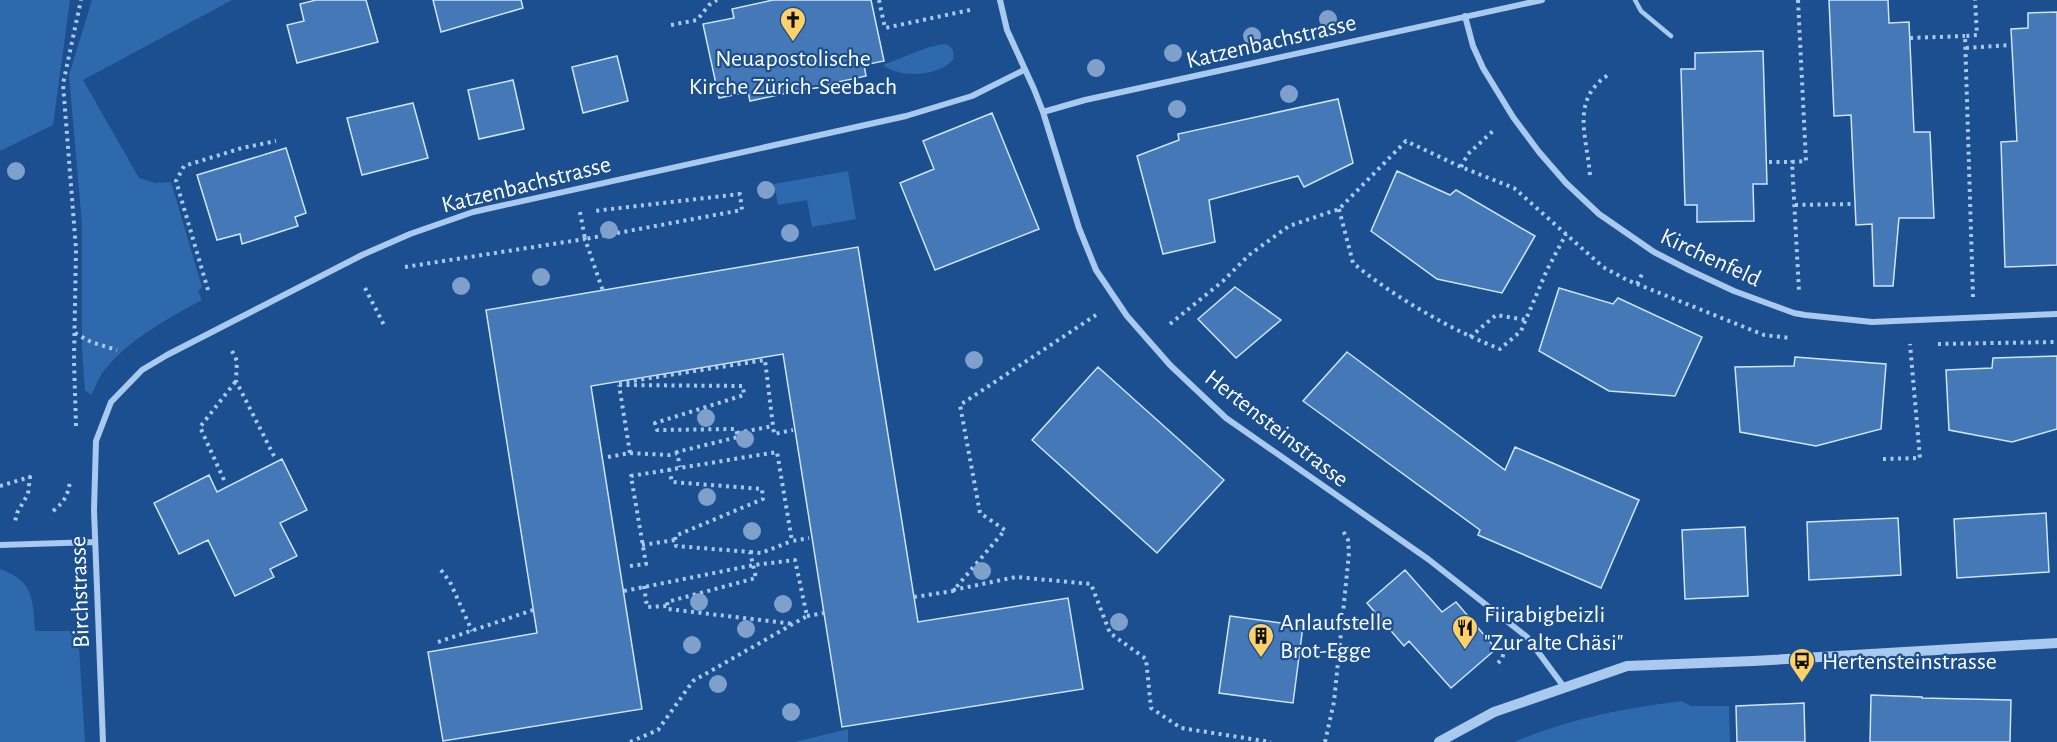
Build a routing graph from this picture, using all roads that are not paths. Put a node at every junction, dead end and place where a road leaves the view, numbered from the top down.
1 (1000, 0) edge
2 (1542, 0) edge
3 (1635, 0) edge
4 (1465, 16) junction
5 (1671, 36) dead end
6 (1024, 70) junction
7 (1043, 112) junction
8 (2057, 314) edge
9 (96, 441) joint
10 (95, 542) junction
11 (0, 545) edge
12 (2057, 643) edge
13 (1564, 687) junction
14 (103, 742) edge
15 (1439, 742) edge

1 - 6 street, Hertensteinstrasse
2 - 4 street, Katzenbachstrasse
3 - 5 lane
4 - 7 street, Katzenbachstrasse
4 - 8 street, Kirchenfeld
6 - 7 street, Hertensteinstrasse
6 - 9 street, Katzenbachstrasse
7 - 13 street, Hertensteinstrasse
9 - 10 street, Birchstrasse
10 - 11 street
10 - 14 street, Birchstrasse
12 - 13 street
13 - 15 street

